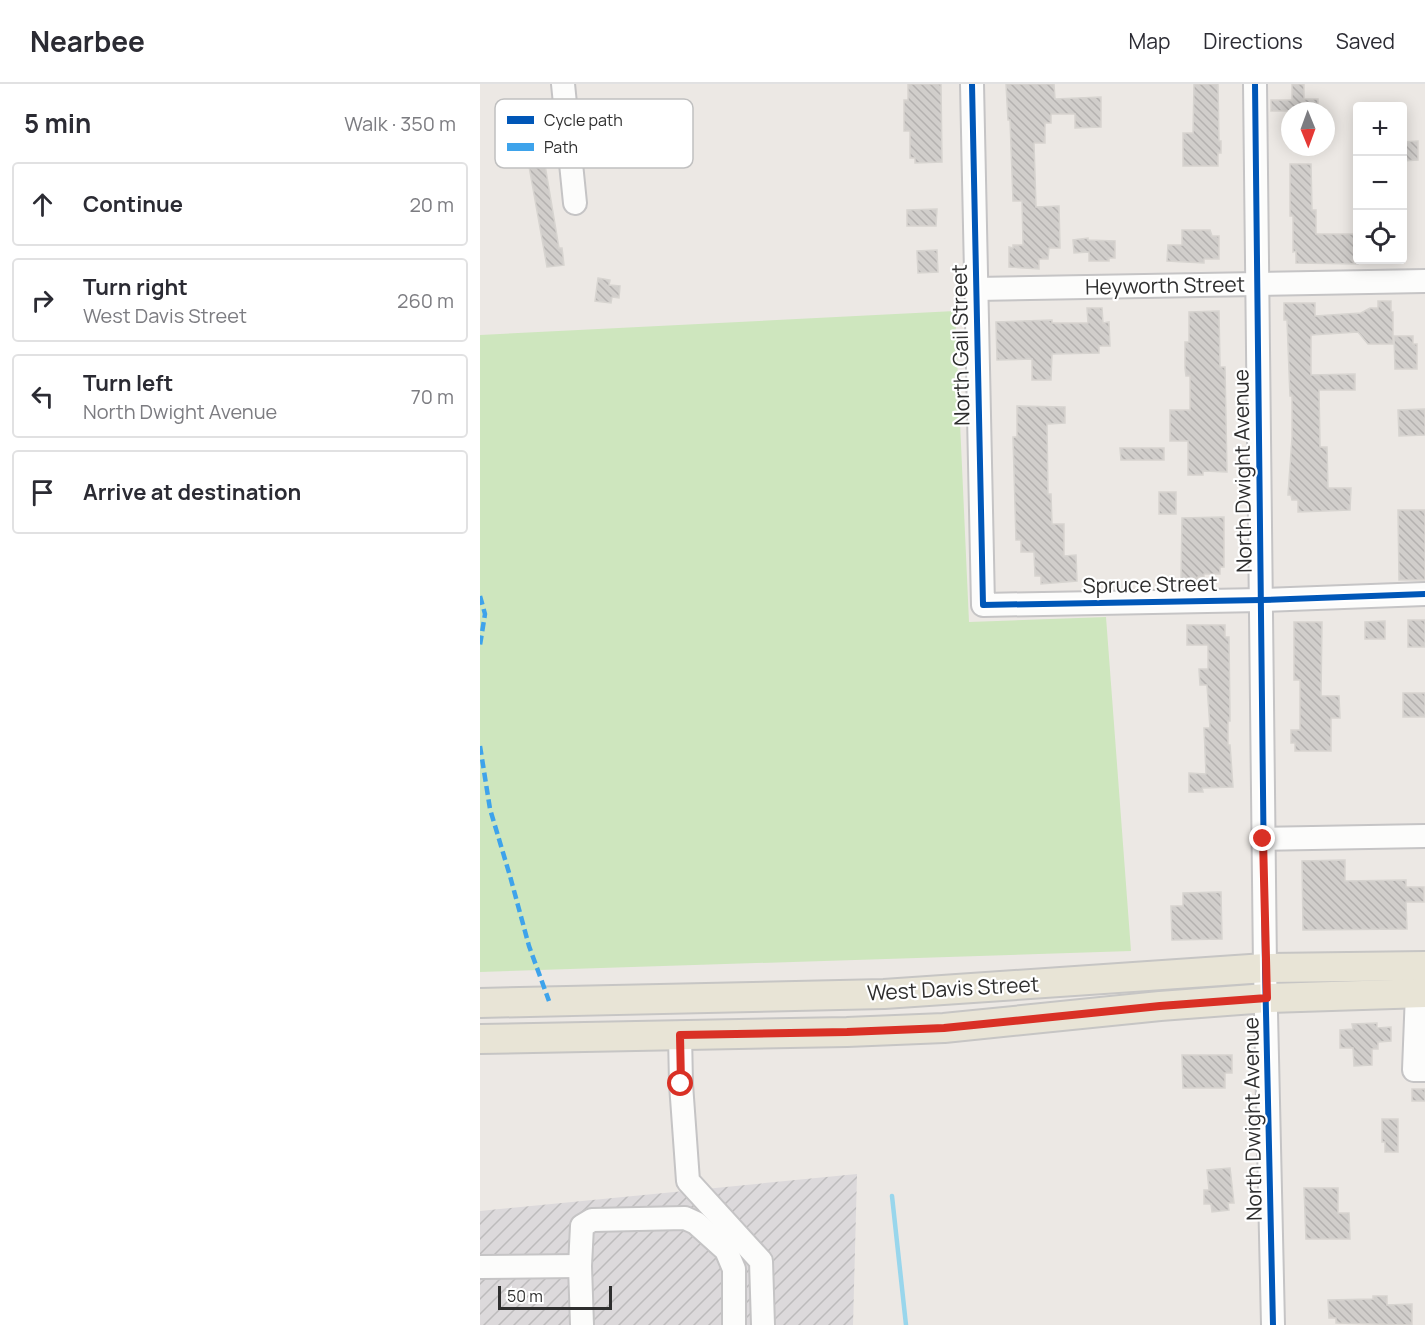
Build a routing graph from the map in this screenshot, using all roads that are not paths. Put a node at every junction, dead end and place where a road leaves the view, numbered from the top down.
1 (563, 84) edge
2 (972, 84) edge
3 (1255, 84) edge
4 (565, 99) edge
5 (571, 168) edge
6 (575, 203) dead end
7 (1425, 281) edge
8 (1256, 284) junction
9 (976, 289) junction
10 (1425, 594) edge
11 (1262, 600) junction
12 (983, 605) joint
13 (1425, 836) edge
14 (1263, 839) junction
15 (1265, 968) junction
16 (1422, 984) edge
17 (1267, 998) junction
18 (480, 1003) edge
19 (680, 1035) junction
20 (480, 1040) edge
21 (1425, 1070) edge
22 (580, 1266) junction
23 (480, 1267) edge
24 (582, 1325) edge
25 (734, 1325) edge
26 (763, 1325) edge
27 (1273, 1325) edge

1 - 4 street
2 - 9 street, North Gail Street
3 - 8 street, North Dwight Avenue
5 - 6 street
7 - 8 street, Heyworth Street
8 - 9 street, Heyworth Street
8 - 11 street, North Dwight Avenue
9 - 12 street, North Gail Street
10 - 11 street, Spruce Street
11 - 12 street, Spruce Street
11 - 14 street, North Dwight Avenue
13 - 14 street
14 - 15 street, North Dwight Avenue
15 - 16 main road, West Davis Street
15 - 17 street, North Dwight Avenue
15 - 18 main road, West Davis Street
16 - 17 main road, West Davis Street
16 - 21 street
17 - 19 main road, West Davis Street
17 - 27 street, North Dwight Avenue
19 - 20 main road, West Davis Street
19 - 26 street
22 - 23 street
22 - 24 street
22 - 25 street

